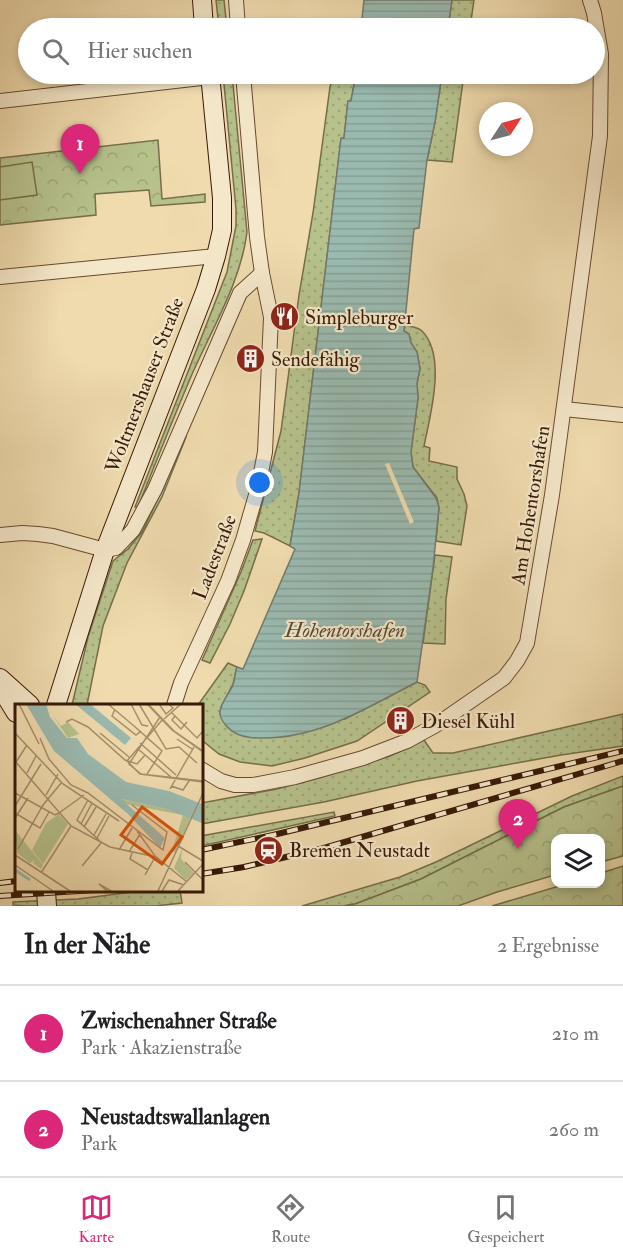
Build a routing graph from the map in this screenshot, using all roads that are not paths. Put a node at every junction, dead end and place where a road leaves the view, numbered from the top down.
1 (202, 0) edge
2 (236, 0) edge
3 (590, 0) edge
4 (203, 18) edge
5 (237, 18) edge
6 (595, 18) edge
7 (137, 84) edge
8 (211, 84) edge
9 (244, 84) edge
10 (601, 84) edge
11 (0, 101) edge
12 (216, 256) junction
13 (262, 273) junction
14 (0, 277) edge
15 (564, 409) junction
16 (623, 415) edge
17 (0, 535) edge
18 (105, 550) junction
19 (0, 678) edge
20 (0, 687) edge
21 (29, 704) edge
22 (56, 704) edge
23 (174, 704) edge
24 (15, 711) edge
25 (202, 770) edge
26 (46, 891) edge
27 (47, 906) edge

1 - 4 street
2 - 5 street
3 - 6 street, Am Hohentorshafen
7 - 11 street
8 - 12 street, Woltmershauser Straße
9 - 13 street, Ladestraße
10 - 15 street, Am Hohentorshafen
12 - 14 street
12 - 18 street, Woltmershauser Straße
13 - 18 street
13 - 23 street, Ladestraße
15 - 16 street
15 - 25 street, Am Hohentorshafen
17 - 18 street
18 - 22 street, Woltmershauser Straße
19 - 21 street
20 - 24 street
26 - 27 street

